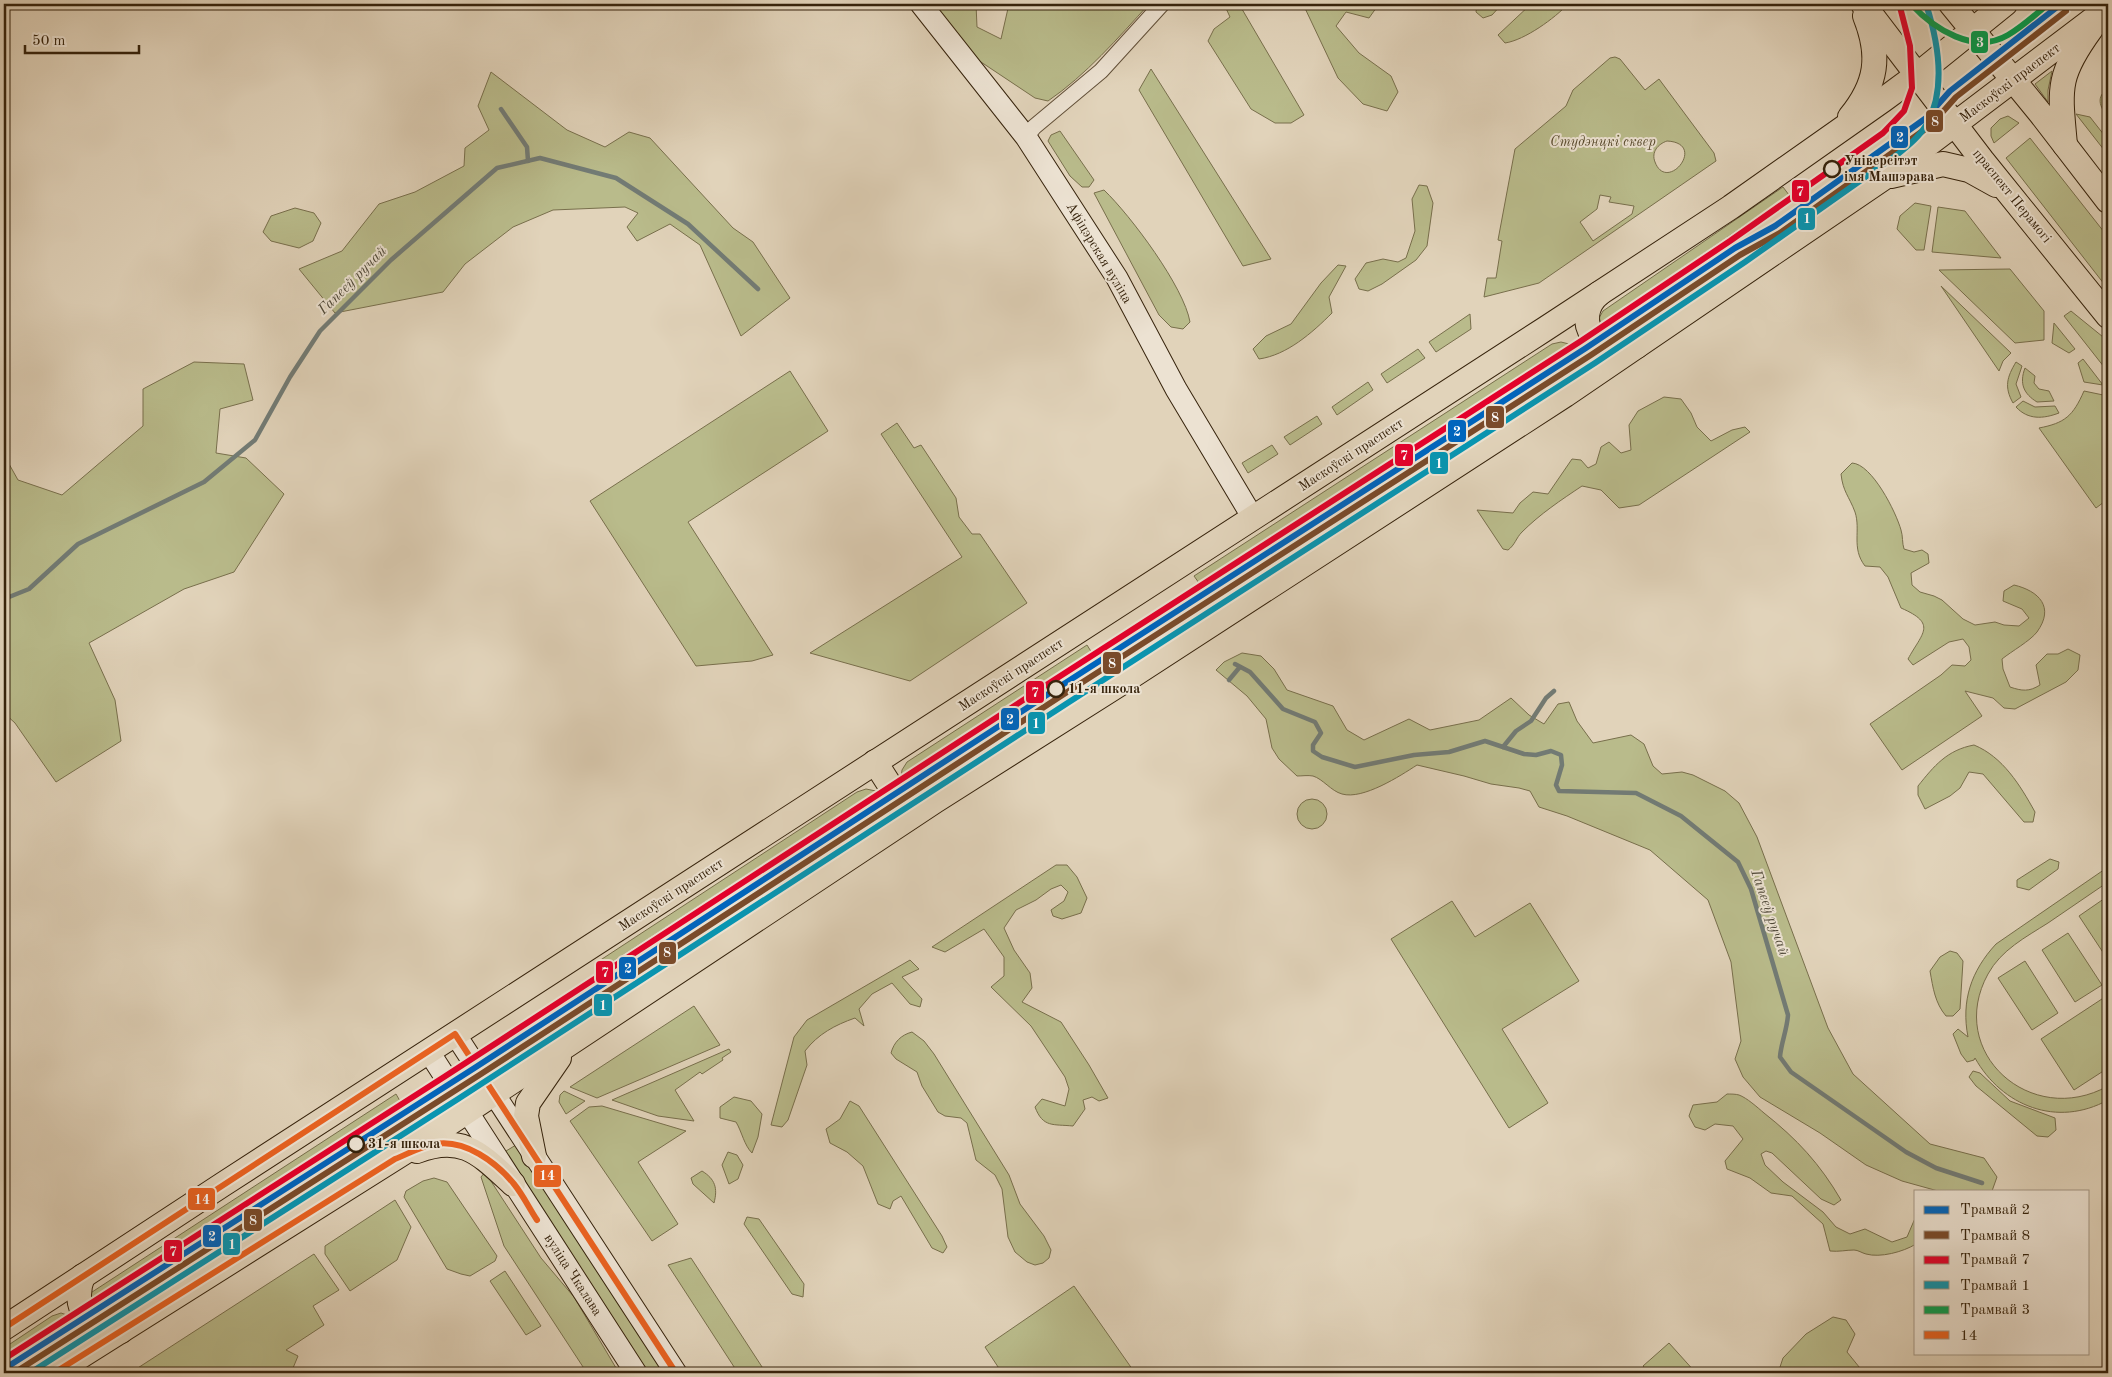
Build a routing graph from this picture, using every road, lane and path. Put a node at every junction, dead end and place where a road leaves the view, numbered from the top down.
1 (920, 4) edge
2 (1162, 4) edge
3 (1862, 4) edge
4 (1952, 4) edge
5 (2005, 4) edge
6 (2107, 9) edge
7 (1972, 30) junction
8 (1917, 75) junction
9 (2014, 80) junction
10 (1955, 124) junction
11 (1838, 132) junction
12 (1026, 137) junction
13 (2065, 145) junction
14 (1885, 177) junction
15 (2007, 191) junction
16 (2108, 201) edge
17 (1601, 292) junction
18 (2108, 316) edge
19 (1545, 329) junction
20 (1639, 344) junction
21 (1584, 382) junction
22 (1253, 518) junction
23 (875, 762) junction
24 (910, 817) junction
25 (455, 1034) junction
26 (573, 1042) junction
27 (428, 1052) junction
28 (494, 1094) junction
29 (467, 1112) junction
30 (534, 1156) junction
31 (394, 1159) junction
32 (514, 1184) junction
33 (83, 1276) junction
34 (44, 1302) junction
35 (4, 1328) edge
36 (121, 1331) junction
37 (79, 1357) junction
38 (54, 1373) edge
39 (636, 1373) edge
40 (676, 1373) edge

1 - 12 main road, Афіцэрская вуліца
2 - 12 street
3 - 8 main road, праспект Перамогі
3 - 11 main road
4 - 7 main road
5 - 7 main road, Маскоўскі праспект
6 - 9 main road, Маскоўскі праспект
6 - 13 main road
7 - 8 main road, Маскоўскі праспект
7 - 9 main road
8 - 10 main road, праспект Перамогі
8 - 11 main road, Маскоўскі праспект
9 - 10 main road, Маскоўскі праспект
9 - 13 main road
10 - 14 main road, Маскоўскі праспект
10 - 15 main road, праспект Перамогі
11 - 17 main road, Маскоўскі праспект
12 - 22 main road, Афіцэрская вуліца
13 - 16 main road
14 - 15 main road
14 - 20 main road, Маскоўскі праспект
15 - 18 main road, праспект Перамогі
17 - 19 main road, Маскоўскі праспект
17 - 20 main road
19 - 21 main road
19 - 22 main road, Маскоўскі праспект
20 - 21 main road, Маскоўскі праспект
21 - 24 main road, Маскоўскі праспект
22 - 23 main road, Маскоўскі праспект
23 - 24 main road
23 - 25 main road, Маскоўскі праспект
24 - 26 main road, Маскоўскі праспект
25 - 27 main road, Маскоўскі праспект
25 - 28 main road
26 - 28 main road, Маскоўскі праспект
26 - 30 main road
27 - 29 main road, вуліца Чкалава
27 - 33 main road, Маскоўскі праспект
28 - 29 main road, Маскоўскі праспект
28 - 30 main road
29 - 31 main road, Маскоўскі праспект
29 - 32 main road, вуліца Чкалава
30 - 40 main road
31 - 32 main road
31 - 36 main road, Маскоўскі праспект
32 - 39 main road, вуліца Чкалава
33 - 34 main road, Маскоўскі праспект
33 - 36 main road
34 - 35 main road, Маскоўскі праспект
34 - 37 main road
36 - 37 main road, Маскоўскі праспект
37 - 38 main road, Маскоўскі праспект

